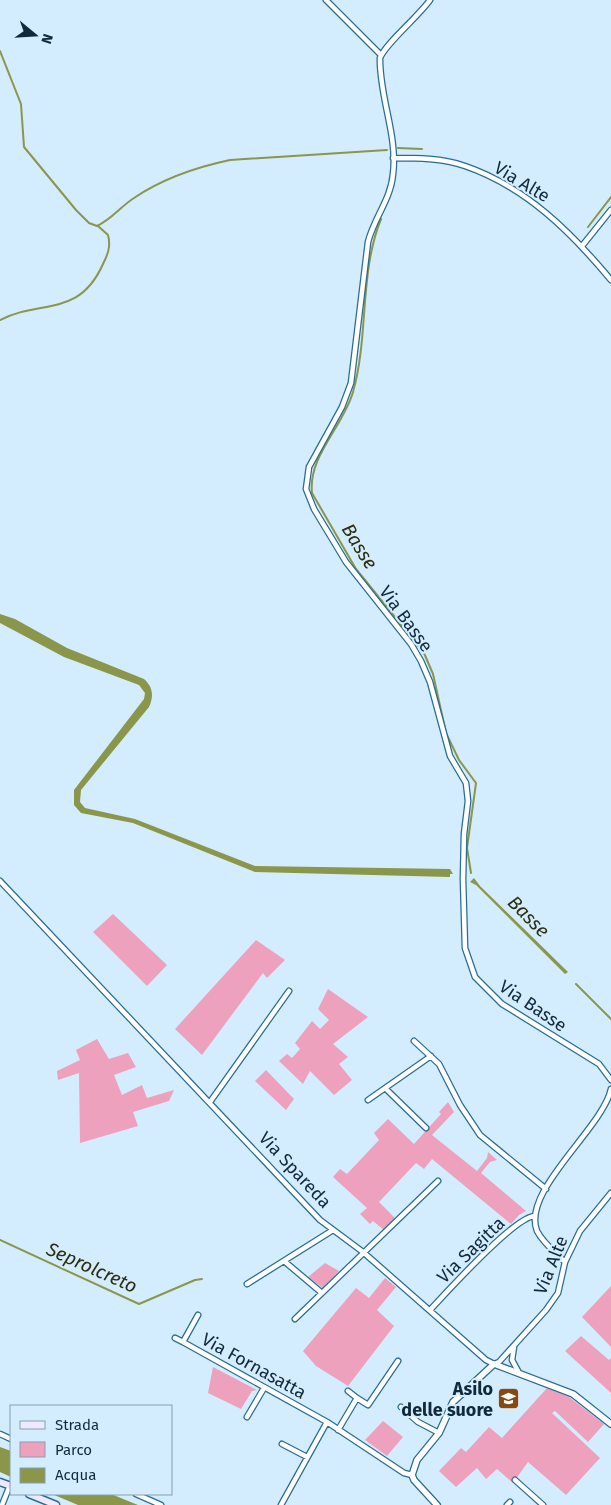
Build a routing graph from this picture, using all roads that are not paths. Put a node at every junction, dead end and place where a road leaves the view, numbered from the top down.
1 (326, 0) edge
2 (430, 0) edge
3 (381, 55) junction
4 (393, 158) junction
5 (611, 210) edge
6 (582, 246) junction
7 (611, 280) edge
8 (0, 882) edge
9 (289, 991) dead end
10 (414, 1041) dead end
11 (431, 1056) junction
12 (611, 1080) edge
13 (386, 1088) junction
14 (611, 1089) edge
15 (368, 1100) dead end
16 (210, 1102) junction
17 (426, 1128) dead end
18 (438, 1181) dead end
19 (546, 1189) junction
20 (611, 1193) edge
21 (535, 1216) junction
22 (333, 1230) junction
23 (363, 1252) junction
24 (284, 1261) junction
25 (565, 1262) junction
26 (247, 1284) dead end
27 (322, 1293) junction
28 (430, 1310) junction
29 (198, 1315) dead end
30 (295, 1319) dead end
31 (175, 1338) dead end
32 (183, 1342) junction
33 (514, 1347) junction
34 (398, 1361) dead end
35 (494, 1364) junction
36 (518, 1371) junction
37 (264, 1388) junction
38 (348, 1391) dead end
39 (357, 1398) junction
40 (401, 1407) dead end
41 (247, 1417) dead end
42 (326, 1422) junction
43 (611, 1424) edge
44 (338, 1430) junction
45 (439, 1433) junction
46 (282, 1444) dead end
47 (307, 1457) junction
48 (412, 1475) junction
49 (515, 1480) dead end
50 (10, 1488) edge
51 (31, 1495) edge
52 (138, 1495) edge
53 (2, 1502) edge
54 (56, 1505) edge
55 (161, 1505) edge
56 (281, 1505) edge
57 (437, 1505) edge
58 (543, 1505) edge

1 - 3 street
2 - 3 street
3 - 4 street, Via Basse
4 - 6 street, Via Alte
4 - 12 street, Via Basse
5 - 6 street
6 - 7 street, Via Alte
8 - 16 street, Via Spareda
9 - 16 street
10 - 11 street
11 - 13 street
11 - 19 street
13 - 15 street
13 - 17 street
14 - 19 street
16 - 22 street, Via Spareda
18 - 23 street
19 - 21 street
20 - 25 street, Via Alte
21 - 25 street
21 - 28 street, Via Sagitta
22 - 23 street, Via Spareda
22 - 24 street
23 - 27 street
23 - 28 street, Via Spareda
24 - 26 street
24 - 27 street
25 - 33 street, Via Alte
27 - 30 street
28 - 35 street, Via Spareda
29 - 32 street, Via Fornasatta
31 - 32 street
32 - 37 street, Via Fornasatta
33 - 35 street, Via Alte
33 - 36 street
34 - 39 street
35 - 36 street, Via Spareda
35 - 45 street
36 - 43 street, Via Spareda
37 - 41 street
37 - 42 street, Via Fornasatta
38 - 39 street
39 - 44 street
40 - 45 street
42 - 44 street, Via Fornasatta
42 - 47 street
44 - 48 street, Via Fornasatta
45 - 48 street
46 - 47 street
47 - 56 street
48 - 57 street
49 - 58 street
50 - 53 street
51 - 54 main road
52 - 55 street

